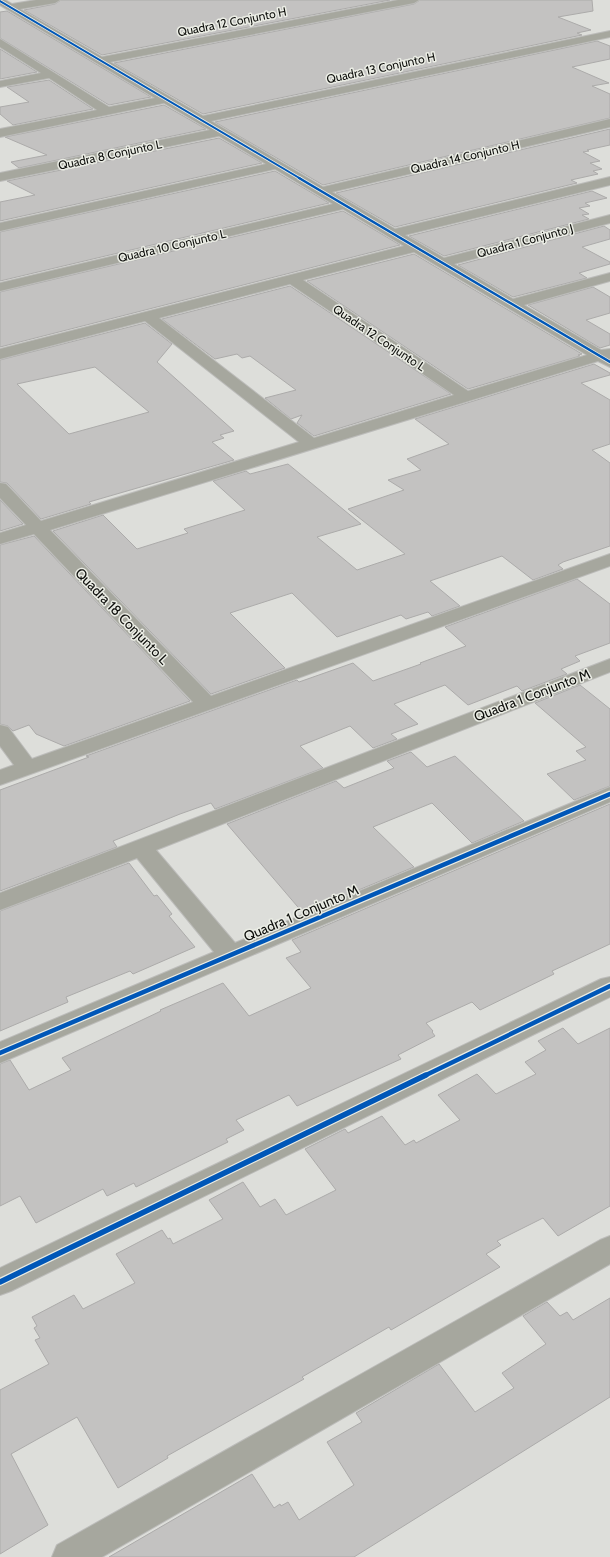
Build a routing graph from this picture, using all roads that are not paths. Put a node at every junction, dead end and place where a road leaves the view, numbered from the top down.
1 (55, 0) edge
2 (414, 0) edge
3 (6, 4) edge
4 (610, 34) edge
5 (0, 42) edge
6 (101, 60) junction
7 (50, 75) junction
8 (0, 84) edge
9 (166, 100) junction
10 (107, 111) junction
11 (200, 120) junction
12 (610, 123) edge
13 (220, 132) junction
14 (0, 133) edge
15 (277, 165) junction
16 (0, 178) edge
17 (610, 181) edge
18 (320, 191) junction
19 (344, 205) junction
20 (610, 219) edge
21 (0, 227) edge
22 (392, 234) junction
23 (416, 247) junction
24 (441, 263) junction
25 (610, 277) edge
26 (292, 279) junction
27 (0, 287) edge
28 (510, 304) junction
29 (147, 316) junction
30 (0, 354) edge
31 (607, 357) edge
32 (467, 397) junction
33 (312, 444) junction
34 (0, 488) edge
35 (38, 527) junction
36 (0, 538) edge
37 (610, 560) edge
38 (610, 665) edge
39 (207, 704) junction
40 (0, 732) edge
41 (28, 768) junction
42 (0, 778) edge
43 (610, 794) edge
44 (142, 847) junction
45 (0, 902) edge
46 (231, 954) junction
47 (610, 986) edge
48 (0, 1053) edge
49 (610, 1249) edge
50 (0, 1282) edge
51 (69, 1557) edge

1 - 3 street
2 - 6 street, Quadra 12 Conjunto H
3 - 6 street
4 - 11 street, Quadra 13 Conjunto H
5 - 7 street
6 - 9 street
7 - 8 street
7 - 10 street
9 - 10 street
9 - 11 street
10 - 14 street
11 - 13 street
12 - 18 street, Quadra 14 Conjunto H
13 - 15 street
13 - 16 street, Quadra 8 Conjunto L
15 - 18 street
15 - 21 street
17 - 22 street
18 - 19 street
19 - 22 street
19 - 27 street, Quadra 10 Conjunto L
20 - 24 street, Quadra 1 Conjunto J
22 - 23 street
23 - 24 street
23 - 26 street
24 - 28 street
25 - 28 street
26 - 29 street
26 - 32 street, Quadra 12 Conjunto L
28 - 31 street
29 - 30 street
29 - 33 street
31 - 32 street
32 - 33 street
33 - 35 street
34 - 35 street, Quadra 18 Conjunto L
35 - 36 street
35 - 39 street, Quadra 18 Conjunto L
37 - 39 street
38 - 44 street, Quadra 1 Conjunto M
39 - 41 street
40 - 41 street
41 - 42 street
43 - 46 street, Quadra 1 Conjunto M
44 - 45 street, Quadra 1 Conjunto M
44 - 46 street, Quadra 1 Conjunto M
46 - 48 street, Quadra 1 Conjunto M
47 - 50 street
49 - 51 street

